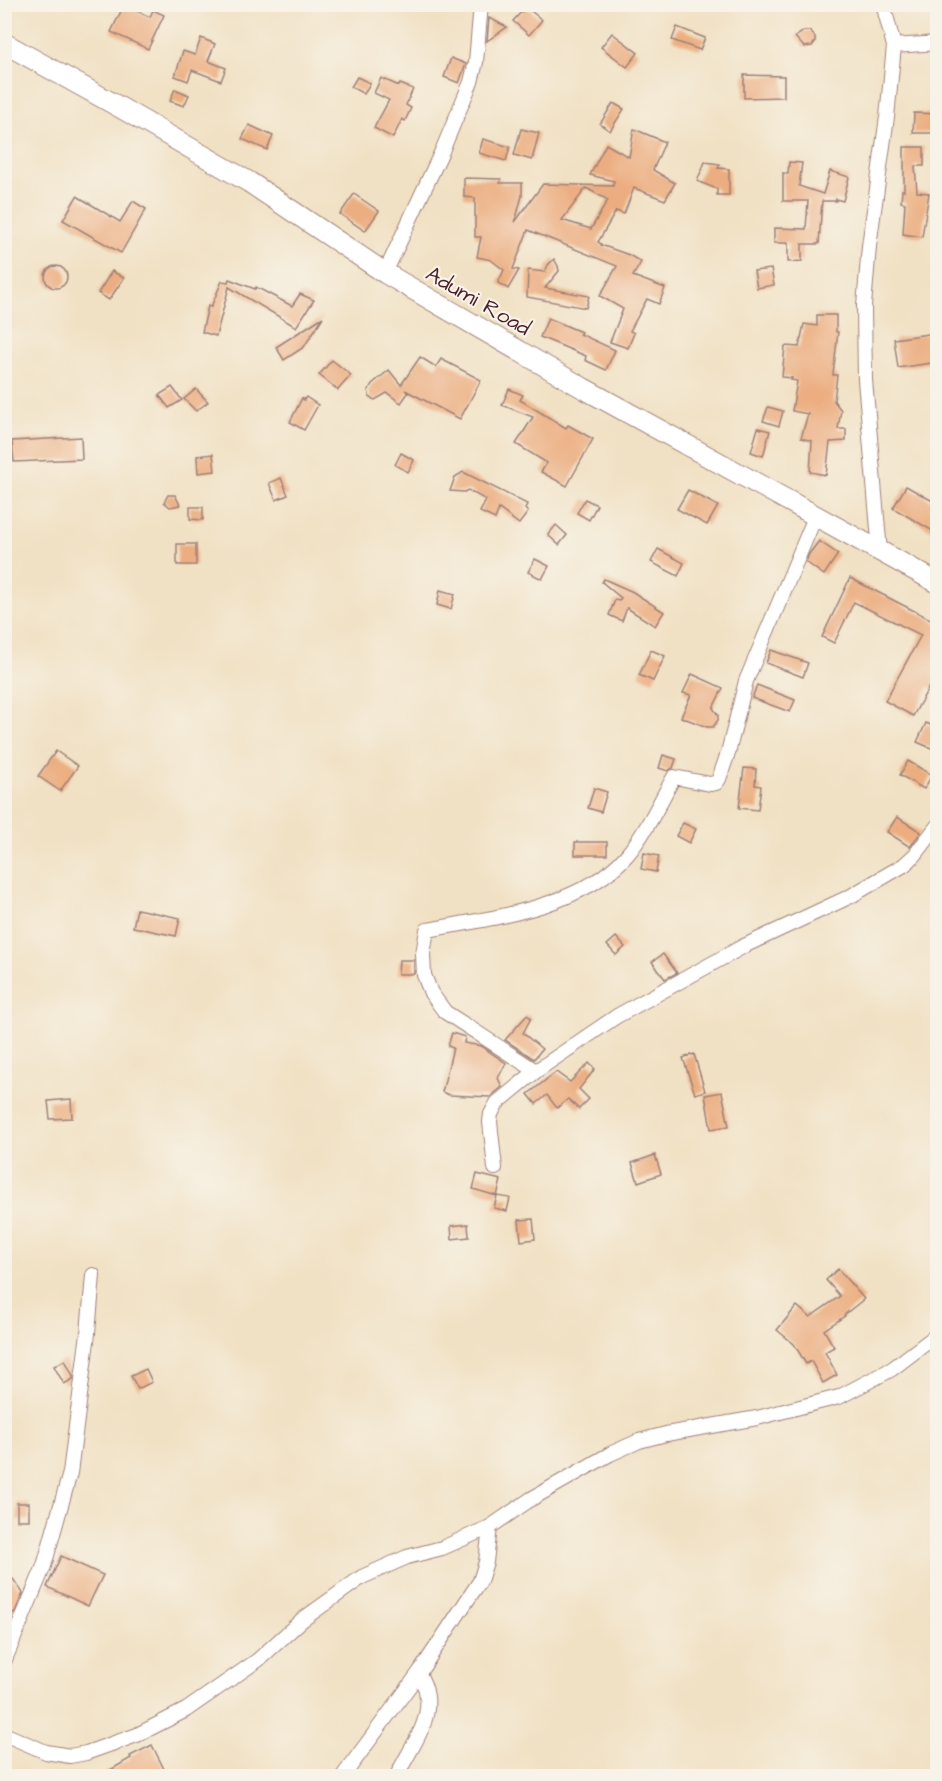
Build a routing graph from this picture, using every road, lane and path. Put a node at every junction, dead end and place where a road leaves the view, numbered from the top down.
1 (481, 4) edge
2 (883, 4) edge
3 (4, 43) edge
4 (938, 43) edge
5 (894, 46) junction
6 (385, 273) junction
7 (815, 517) junction
8 (880, 552) junction
9 (938, 584) edge
10 (938, 825) edge
11 (536, 1071) junction
12 (495, 1168) dead end
13 (93, 1275) dead end
14 (938, 1334) edge
15 (490, 1527) junction
16 (4, 1662) edge
17 (419, 1673) junction
18 (4, 1734) edge
19 (343, 1776) edge
20 (397, 1776) edge

1 - 6 street
2 - 5 street
3 - 6 main road, Adumi Road
4 - 5 street
5 - 8 street
6 - 7 main road, Adumi Road
7 - 8 main road, Adumi Road
7 - 11 street
8 - 9 main road, Adumi Road
10 - 11 street
11 - 12 street
13 - 16 street
14 - 15 street
15 - 17 street
15 - 18 street
17 - 19 street
17 - 20 street

